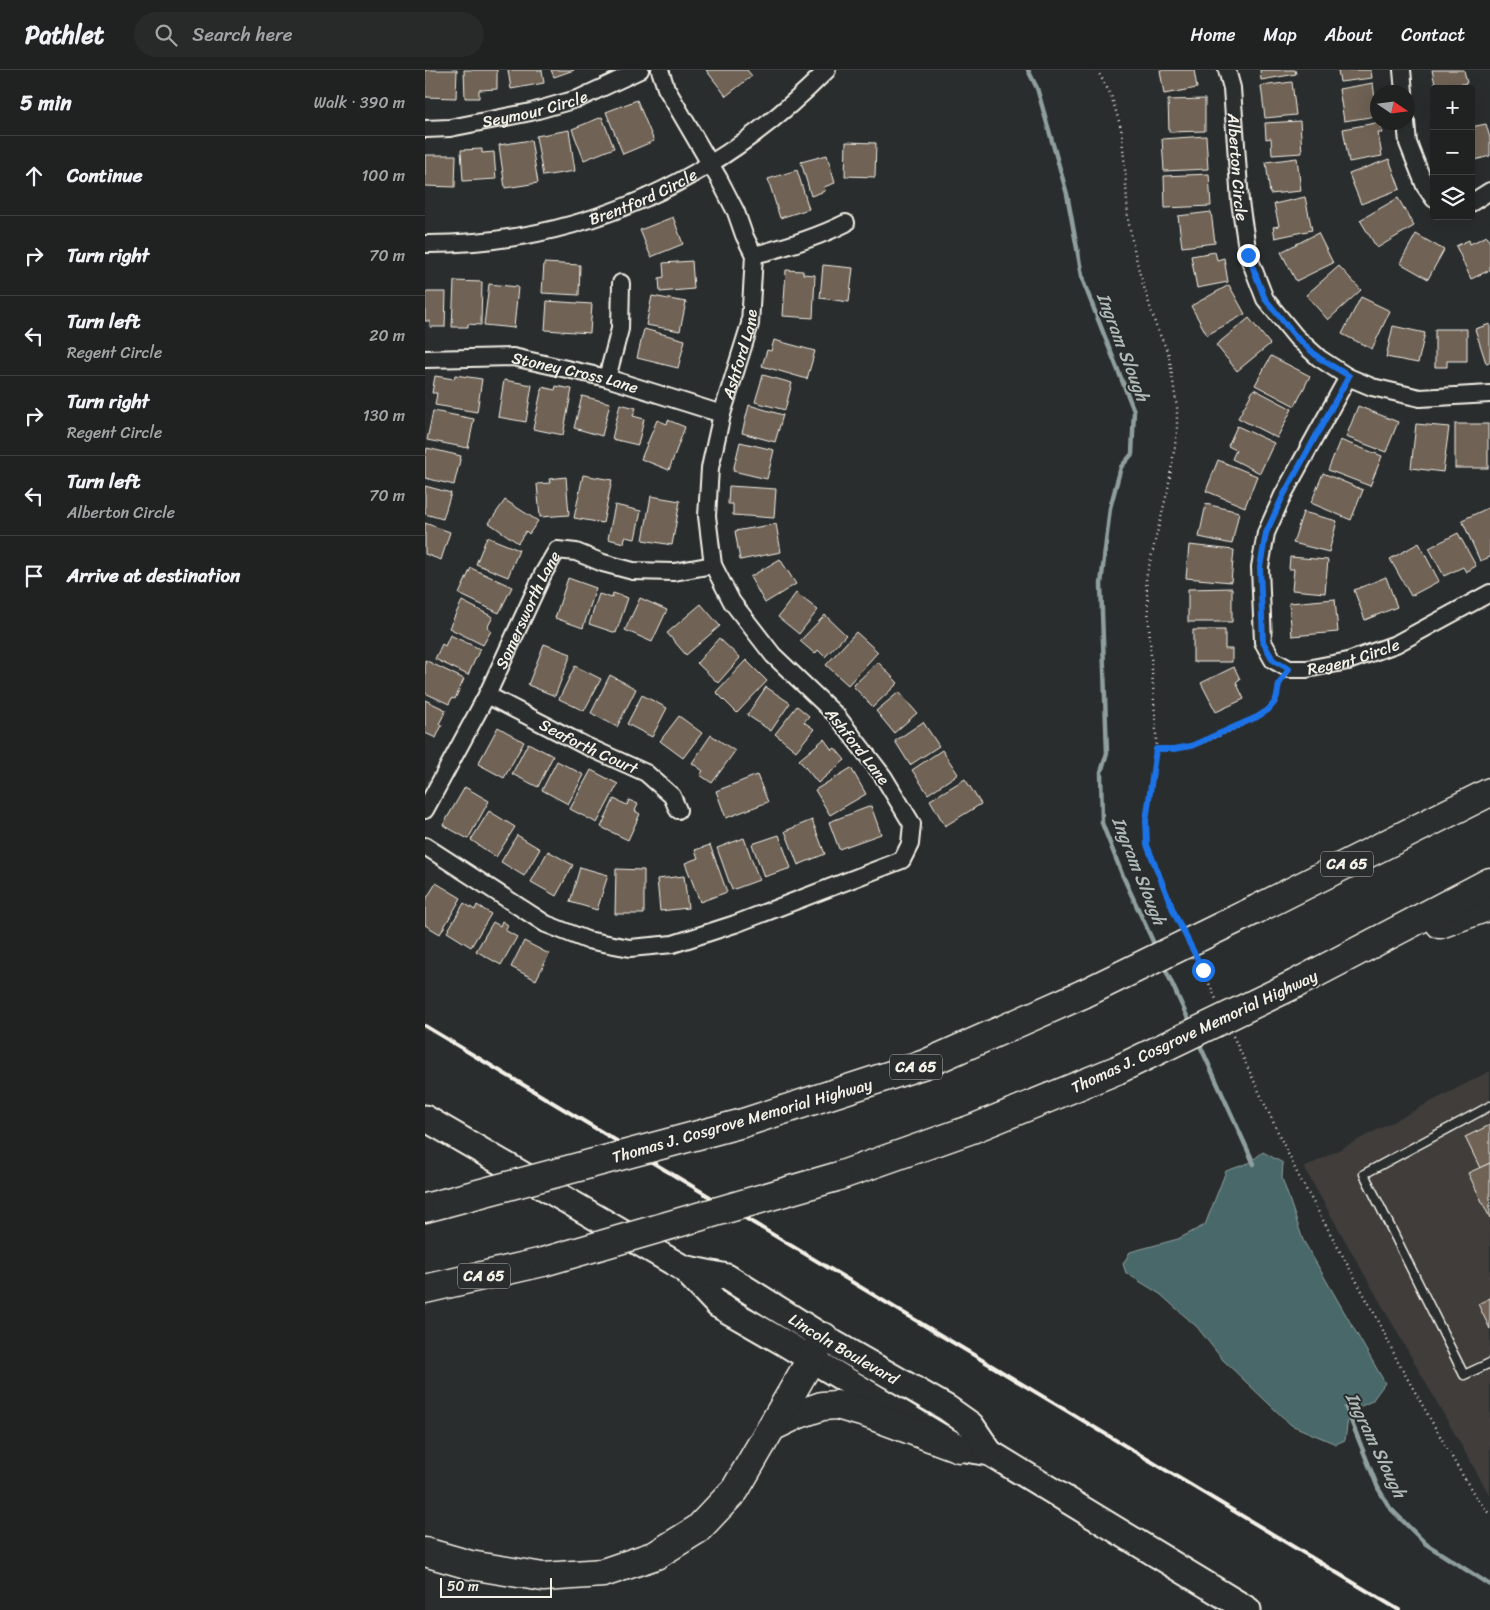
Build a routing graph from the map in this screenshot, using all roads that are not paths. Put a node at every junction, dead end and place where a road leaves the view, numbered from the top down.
1 (640, 70) edge
2 (660, 70) edge
3 (827, 70) edge
4 (1227, 70) edge
5 (1402, 70) edge
6 (1403, 85) edge
7 (425, 129) edge
8 (1406, 130) edge
9 (711, 164) junction
10 (1490, 191) edge
11 (1430, 193) edge
12 (1475, 200) edge
13 (845, 223) dead end
14 (425, 244) edge
15 (754, 255) junction
16 (621, 283) dead end
17 (425, 360) edge
18 (1349, 376) junction
19 (607, 378) junction
20 (1490, 394) edge
21 (722, 414) junction
22 (713, 565) junction
23 (1490, 593) edge
24 (487, 694) junction
25 (1490, 783) edge
26 (1490, 792) edge
27 (425, 810) edge
28 (678, 810) dead end
29 (1437, 819) junction
30 (425, 846) edge
31 (1490, 882) edge
32 (1490, 906) edge
33 (1349, 956) junction
34 (1490, 1106) edge
35 (425, 1118) edge
36 (435, 1205) edge
37 (425, 1289) edge
38 (817, 1348) junction
39 (1490, 1363) edge
40 (774, 1426) junction
41 (959, 1448) junction
42 (990, 1453) junction
43 (425, 1552) edge
44 (1248, 1610) edge

1 - 7 street, Seymour Circle
2 - 9 street, Ashford Lane
3 - 9 street, Brentford Circle
4 - 18 street, Alberton Circle
5 - 6 street
8 - 11 street
9 - 14 street, Brentford Circle
9 - 15 street, Ashford Lane
10 - 12 street
13 - 15 street
15 - 21 street, Ashford Lane
16 - 19 street
17 - 19 street, Stoney Cross Lane
18 - 20 street, Alberton Circle
18 - 23 street, Regent Circle
19 - 21 street, Stoney Cross Lane
21 - 22 street, Ashford Lane
22 - 24 street, Somersworth Lane
22 - 30 street, Ashford Lane
24 - 27 street, Somersworth Lane
24 - 28 street, Seaforth Court
25 - 29 highway
26 - 29 highway, Thomas J. Cosgrove Memorial Highway / CA 65
29 - 36 highway, Thomas J. Cosgrove Memorial Highway / CA 65, bridge
31 - 33 highway, Thomas J. Cosgrove Memorial Highway / CA 65
32 - 33 highway
33 - 37 highway, Thomas J. Cosgrove Memorial Highway / CA 65, bridge
34 - 39 lane
35 - 38 main road, Lincoln Boulevard
38 - 40 highway
38 - 41 main road, Lincoln Boulevard
38 - 42 main road, Lincoln Boulevard
40 - 41 highway
40 - 43 highway
41 - 42 main road, Lincoln Boulevard
42 - 44 main road, Lincoln Boulevard

